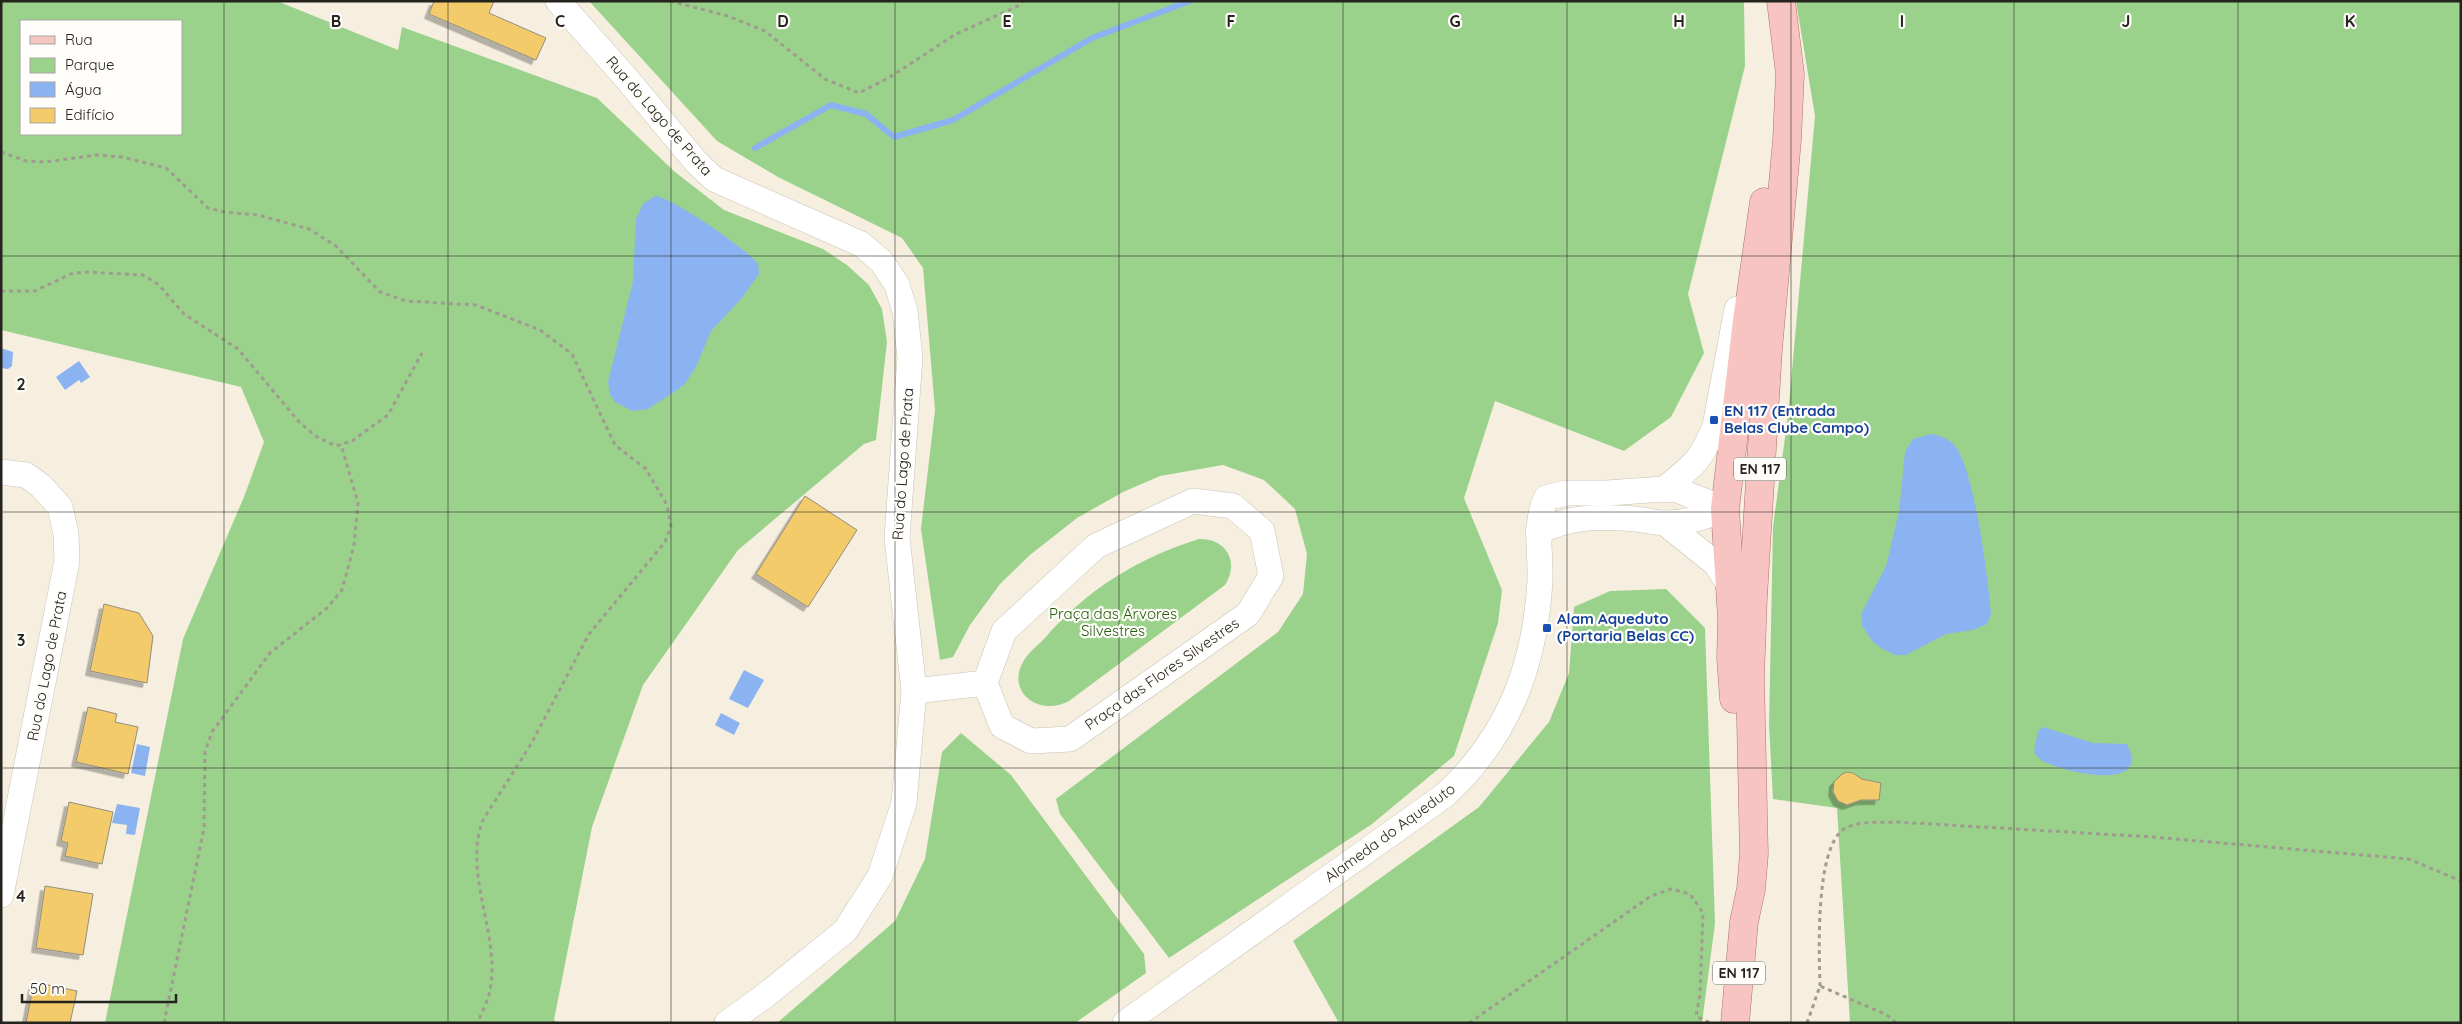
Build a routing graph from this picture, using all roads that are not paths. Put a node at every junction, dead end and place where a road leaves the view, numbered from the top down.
1 (558, 1) edge
2 (1782, 9) edge
3 (1758, 244) junction
4 (1760, 465) junction
5 (1, 472) edge
6 (1664, 489) junction
7 (1725, 509) junction
8 (1666, 523) junction
9 (1538, 532) junction
10 (1728, 583) junction
11 (1750, 677) junction
12 (985, 683) junction
13 (914, 691) junction
14 (1, 895) edge
15 (1744, 922) junction
16 (727, 1023) edge
17 (1125, 1023) edge
18 (1735, 1023) edge

1 - 13 street, Rua do Lago de Prata
2 - 3 main road, EN 117
2 - 4 main road, EN 117
3 - 6 street
3 - 7 main road, EN 117
4 - 7 main road
4 - 11 main road, EN 117
5 - 14 street, Rua do Lago de Prata
6 - 7 street, Alameda do Aqueduto
6 - 9 street, Alameda do Aqueduto
7 - 8 street
7 - 10 main road, EN 117
7 - 11 main road
8 - 9 street
8 - 10 street
9 - 17 street, Alameda do Aqueduto
10 - 15 main road, EN 117
11 - 15 main road, EN 117
12 - 12 street, Praça das Flores Silvestres
12 - 13 street
13 - 16 street, Rua do Lago de Prata
15 - 18 main road, EN 117

